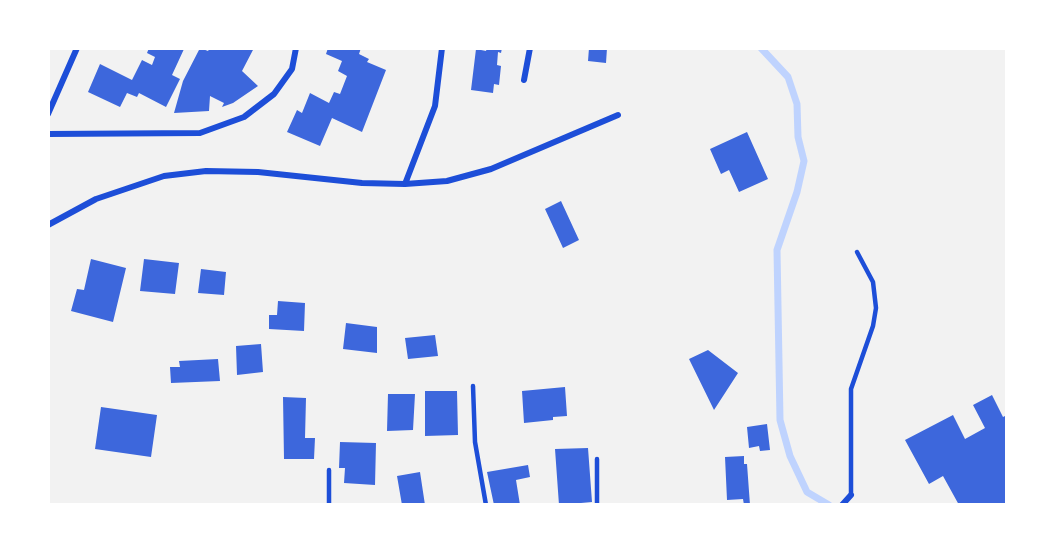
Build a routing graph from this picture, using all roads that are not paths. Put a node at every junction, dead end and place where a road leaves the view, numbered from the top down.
1 (76, 48) edge
2 (296, 48) edge
3 (442, 48) edge
4 (530, 48) edge
5 (524, 80) dead end
6 (48, 114) edge
7 (618, 116) dead end
8 (48, 134) edge
9 (405, 184) junction
10 (48, 225) edge
11 (857, 252) dead end
12 (473, 386) dead end
13 (597, 459) dead end
14 (329, 471) dead end
15 (851, 495) joint
16 (329, 505) edge
17 (486, 505) edge
18 (597, 505) edge
19 (842, 505) edge

1 - 6 street
2 - 8 street
3 - 9 street
4 - 5 street
7 - 9 street
9 - 10 street
11 - 15 lane
12 - 17 lane
13 - 18 lane
14 - 16 lane
15 - 19 street

